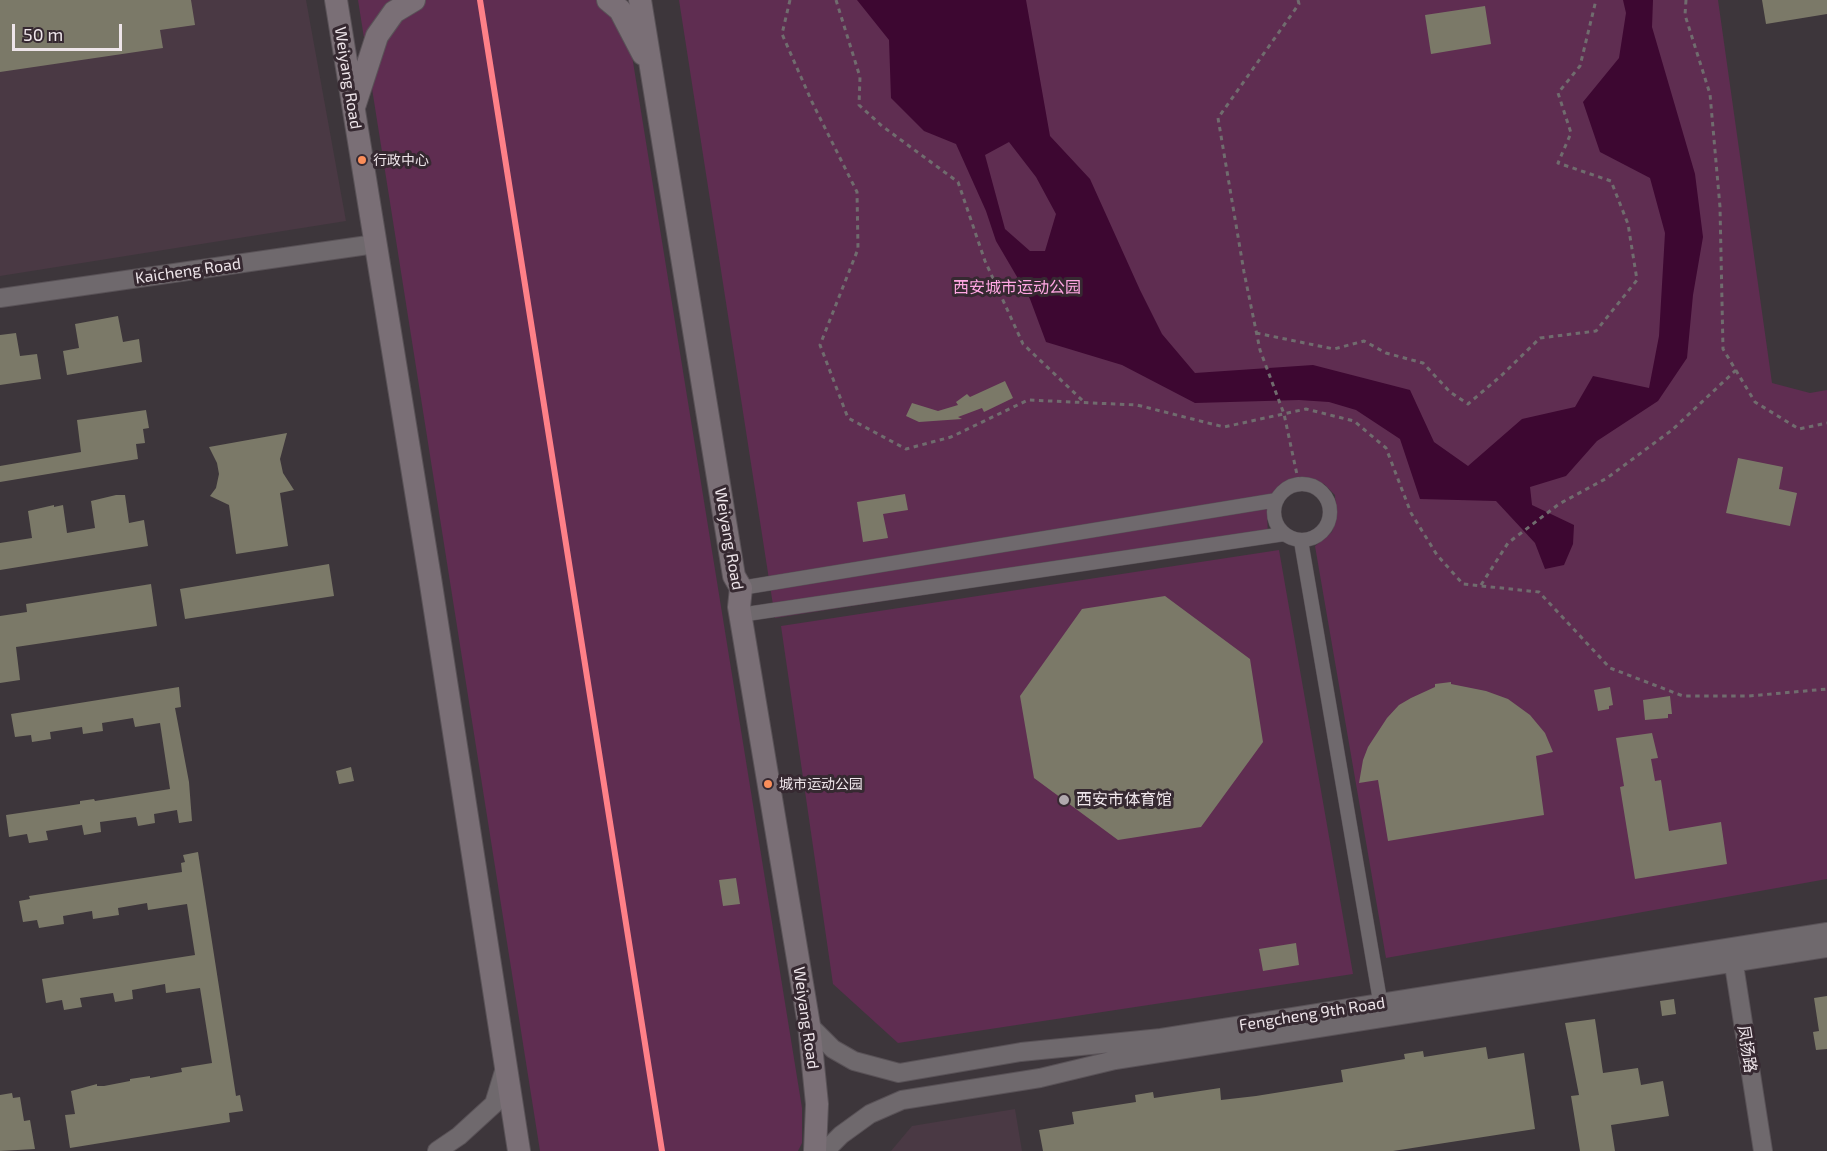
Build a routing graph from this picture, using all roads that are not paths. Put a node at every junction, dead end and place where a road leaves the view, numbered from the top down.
1 (336, 0) edge
2 (414, 0) edge
3 (608, 0) edge
4 (640, 0) edge
5 (652, 71) junction
6 (354, 110) junction
7 (375, 244) junction
8 (0, 298) edge
9 (1277, 500) junction
10 (1284, 534) junction
11 (1301, 541) junction
12 (741, 588) junction
13 (740, 615) junction
14 (1827, 932) edge
15 (1827, 948) edge
16 (1732, 955) junction
17 (1382, 1010) junction
18 (809, 1025) junction
19 (506, 1066) junction
20 (437, 1151) edge
21 (519, 1151) edge
22 (815, 1151) edge
23 (825, 1151) edge
24 (1763, 1151) edge

1 - 6 main road, Weiyang Road
2 - 6 main road
3 - 5 main road
4 - 5 main road, Weiyang Road
5 - 12 main road, Weiyang Road
6 - 7 main road, Weiyang Road
7 - 8 street, Kaicheng Road
7 - 19 main road, Weiyang Road
9 - 10 street
9 - 11 street
9 - 12 street
10 - 11 street
10 - 13 street
11 - 17 street
12 - 13 main road, Weiyang Road
13 - 18 main road, Weiyang Road
14 - 16 street, Fengcheng 9th Road
15 - 16 street, Fengcheng 9th Road
16 - 17 street, Fengcheng 9th Road
16 - 24 street, 凤扬路
17 - 18 street, Fengcheng 9th Road
17 - 23 street, Fengcheng 9th Road
18 - 22 main road, Weiyang Road
19 - 20 street
19 - 21 main road, Weiyang Road

